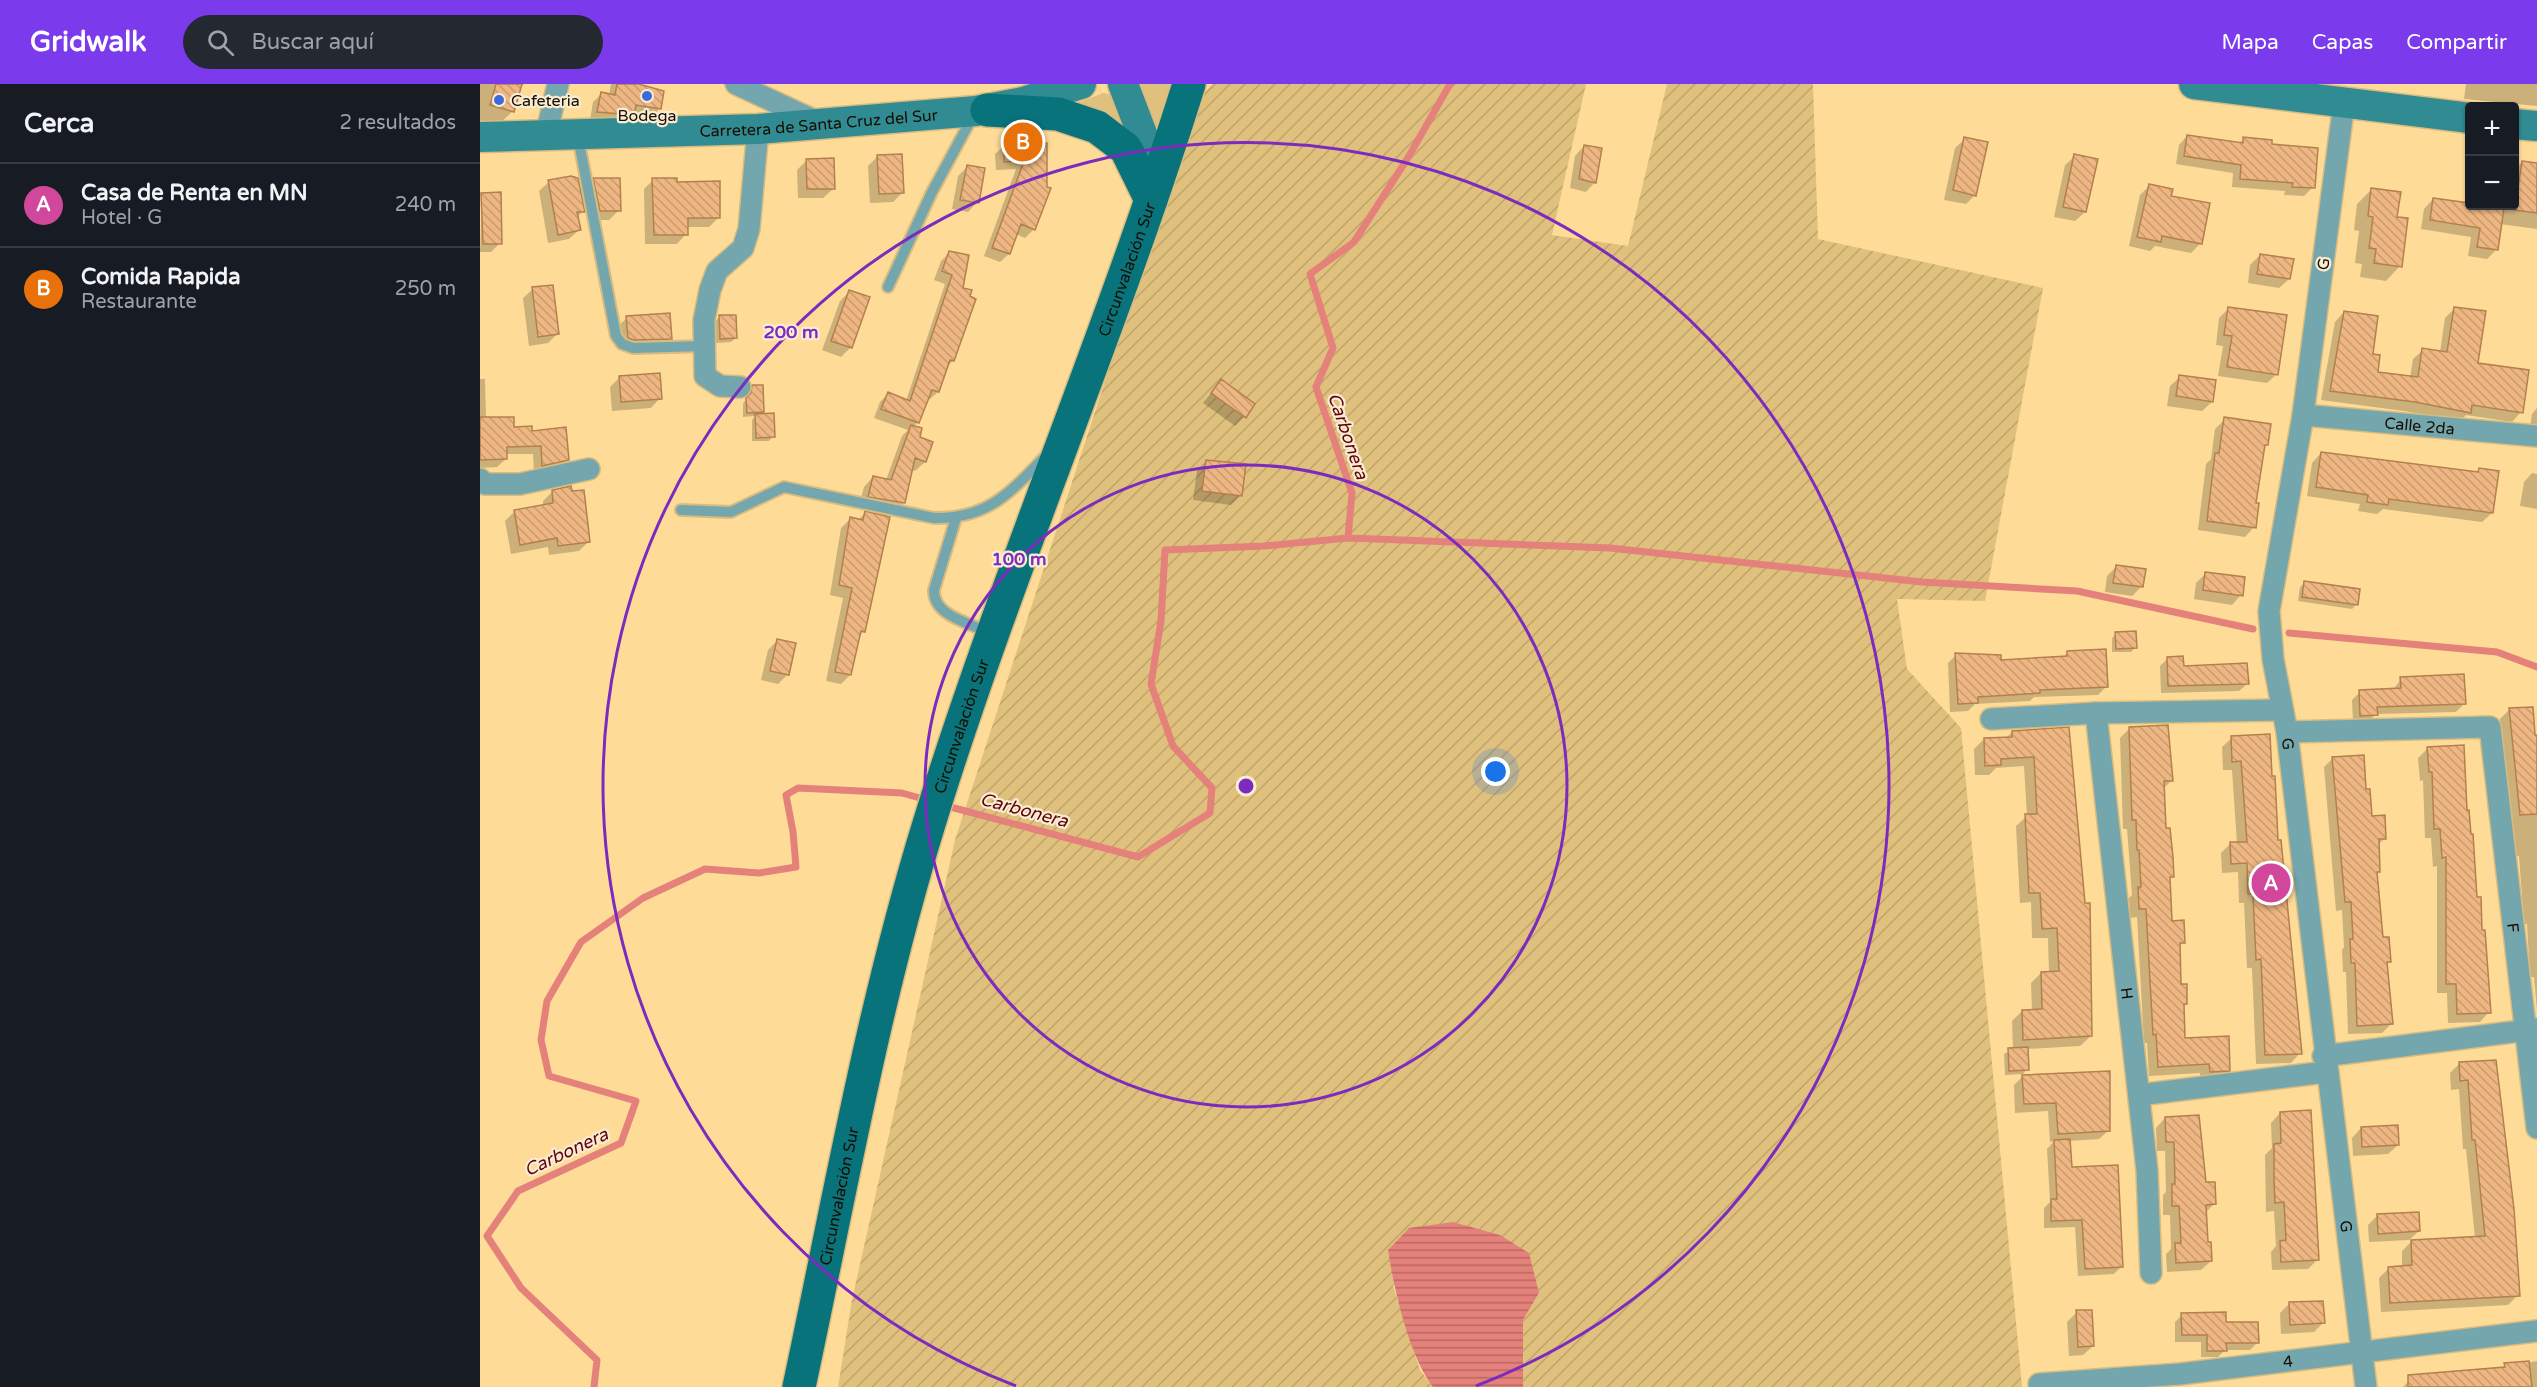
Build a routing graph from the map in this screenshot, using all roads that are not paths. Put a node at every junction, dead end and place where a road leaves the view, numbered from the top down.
1 (558, 84) edge
2 (736, 84) edge
3 (1081, 84) edge
4 (1123, 84) edge
5 (2194, 84) edge
6 (1190, 89) edge
7 (2344, 103) junction
8 (981, 110) junction
9 (2465, 118) edge
10 (820, 123) junction
11 (2519, 124) edge
12 (2537, 126) edge
13 (758, 129) junction
14 (577, 134) junction
15 (546, 135) junction
16 (480, 137) edge
17 (1155, 189) junction
18 (888, 287) dead end
19 (705, 346) junction
20 (740, 387) dead end
21 (2303, 415) junction
22 (2537, 436) edge
23 (1063, 438) junction
24 (589, 469) dead end
25 (480, 479) edge
26 (681, 510) dead end
27 (956, 518) junction
28 (992, 633) junction
29 (2281, 710) junction
30 (2096, 713) junction
31 (1991, 719) dead end
32 (2287, 732) junction
33 (2530, 1030) edge
34 (2325, 1064) junction
35 (2139, 1095) junction
36 (2537, 1128) edge
37 (2151, 1274) dead end
38 (2537, 1331) edge
39 (2361, 1353) junction
40 (2180, 1381) edge
41 (2039, 1383) dead end
42 (799, 1387) edge
43 (2366, 1387) edge

1 - 15 street
2 - 10 street
3 - 8 main road, Carretera de Santa Cruz del Sur
4 - 17 main road
5 - 7 main road
6 - 17 main road, Circunvalación Sur
7 - 9 main road
7 - 21 street, G
8 - 10 main road, Carretera de Santa Cruz del Sur
8 - 17 main road
8 - 18 lane
10 - 13 main road, Carretera de Santa Cruz del Sur
11 - 12 main road
13 - 14 main road, Carretera de Santa Cruz del Sur
13 - 19 street
14 - 15 main road, Carretera de Santa Cruz del Sur
14 - 19 lane
15 - 16 main road, Carretera de Santa Cruz del Sur
17 - 23 main road, Circunvalación Sur
19 - 20 street
21 - 22 street, Calle 2da
21 - 29 street, G
23 - 27 lane
23 - 28 main road, Circunvalación Sur
24 - 25 street
26 - 27 lane
27 - 28 lane
28 - 42 main road, Circunvalación Sur
29 - 30 street
29 - 32 street, G
30 - 31 street
30 - 35 street, H
32 - 33 street, F
32 - 34 street, G
33 - 34 street
33 - 36 street, F
34 - 35 street
34 - 39 street, G
35 - 37 street, H
38 - 39 street, 4
39 - 40 street, 4
39 - 43 street, G
40 - 41 street, 4

